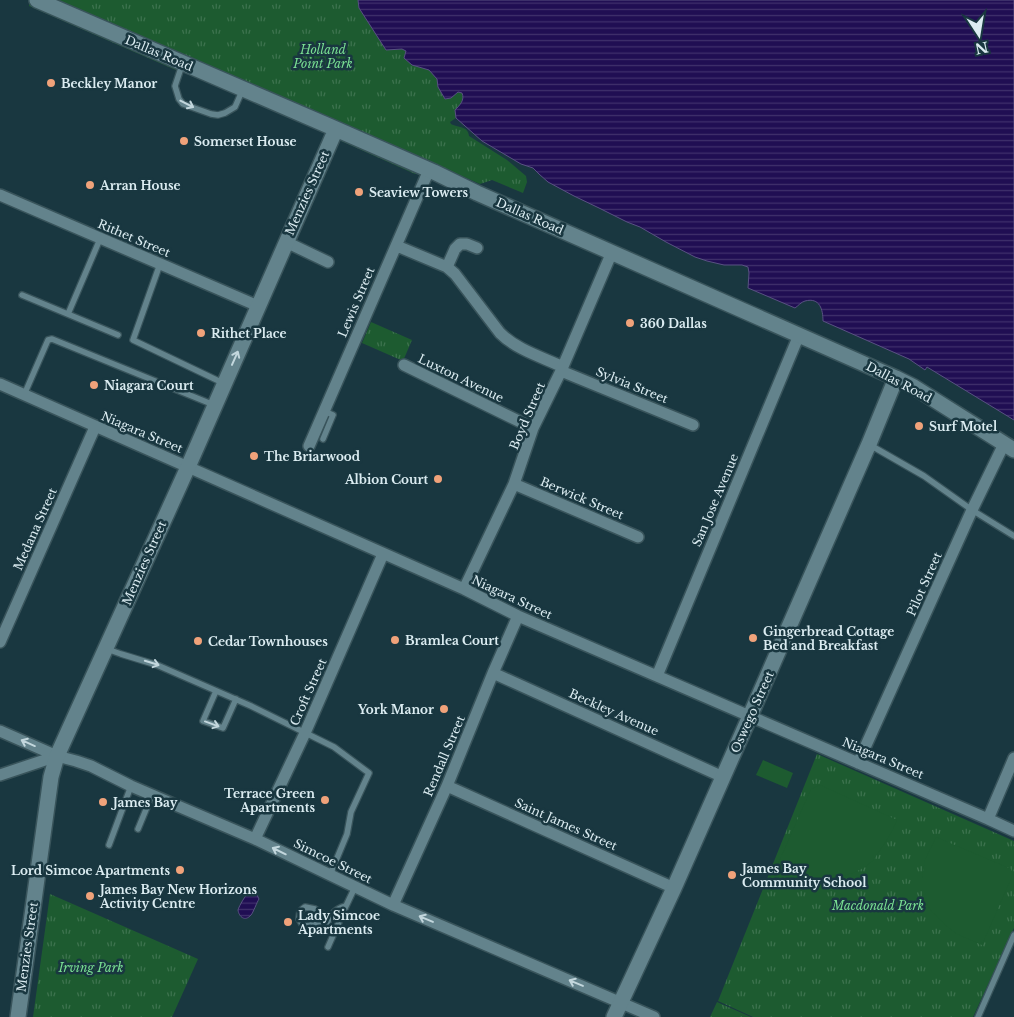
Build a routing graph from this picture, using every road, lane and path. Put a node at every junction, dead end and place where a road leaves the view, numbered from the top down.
1 (36, 0) edge
2 (183, 63) junction
3 (243, 88) junction
4 (336, 128) junction
5 (430, 170) junction
6 (0, 196) edge
7 (100, 238) junction
8 (286, 242) junction
9 (397, 246) junction
10 (477, 248) dead end
11 (612, 252) junction
12 (328, 262) dead end
13 (160, 264) junction
14 (447, 267) junction
15 (22, 294) dead end
16 (258, 306) junction
17 (68, 314) junction
18 (118, 335) dead end
19 (799, 335) junction
20 (404, 366) dead end
21 (562, 369) junction
22 (896, 378) junction
23 (224, 383) junction
24 (0, 384) edge
25 (24, 395) junction
26 (214, 405) junction
27 (324, 411) junction
28 (693, 425) dead end
29 (95, 427) junction
30 (533, 428) junction
31 (323, 439) dead end
32 (868, 444) junction
33 (309, 446) dead end
34 (1009, 447) edge
35 (188, 466) junction
36 (514, 484) junction
37 (972, 510) junction
38 (1014, 536) edge
39 (638, 537) dead end
40 (382, 554) junction
41 (464, 589) junction
42 (518, 616) junction
43 (0, 642) edge
44 (106, 648) junction
45 (493, 673) junction
46 (657, 676) junction
47 (216, 690) junction
48 (236, 699) junction
49 (750, 716) junction
50 (0, 731) edge
51 (305, 733) junction
52 (56, 756) junction
53 (1014, 758) edge
54 (858, 763) junction
55 (0, 774) edge
56 (723, 777) junction
57 (132, 786) junction
58 (447, 786) junction
59 (152, 795) junction
60 (988, 819) junction
61 (138, 829) dead end
62 (1014, 831) edge
63 (255, 839) junction
64 (109, 845) dead end
65 (330, 875) junction
66 (355, 887) junction
67 (674, 888) junction
68 (393, 905) junction
69 (346, 906) junction
70 (329, 918) junction
71 (324, 930) dead end
72 (1014, 935) edge
73 (328, 947) dead end
74 (621, 1002) junction
75 (18, 1017) edge
76 (614, 1017) edge
77 (654, 1017) edge
78 (978, 1017) edge

1 - 2 street, Dallas Road
2 - 3 street, Dallas Road
2 -> 3 lane
3 - 4 street, Dallas Road
4 - 5 street, Dallas Road
4 - 8 street, Menzies Street
5 - 9 street, Lewis Street
5 - 11 street, Dallas Road
6 - 7 street, Rithet Street
7 - 13 street, Rithet Street
7 - 17 lane
8 - 12 street
8 - 16 street, Menzies Street
9 - 14 street
9 - 27 street, Lewis Street
10 - 14 street
11 - 19 street, Dallas Road
11 - 21 street, Boyd Street
13 - 16 street, Rithet Street
13 - 23 lane
14 - 21 street, Sylvia Street
15 - 17 lane
23 -> 16 street, Menzies Street
17 - 18 lane
19 - 22 street, Dallas Road
19 - 46 street, San Jose Avenue
20 - 30 street, Luxton Avenue
21 - 28 street, Sylvia Street
21 - 30 street, Boyd Street
22 - 32 street, Oswego Street
22 - 34 street, Dallas Road
23 - 26 street, Menzies Street
24 - 25 street, Niagara Street
25 - 26 lane
25 - 29 street, Niagara Street
26 - 35 street, Menzies Street
27 - 31 lane
27 - 33 street, Lewis Street
29 - 35 street, Niagara Street
29 - 43 street, Medana Street
30 - 36 street, Boyd Street
32 - 37 lane
32 - 49 street, Oswego Street
34 - 37 street, Pilot Street
35 - 40 street, Niagara Street
35 - 44 street, Menzies Street
36 - 39 street, Berwick Street
36 - 41 street, Boyd Street
37 - 38 lane
37 - 54 street, Pilot Street
40 - 41 street, Niagara Street
40 - 51 street, Croft Street
41 - 42 street, Niagara Street
42 - 45 street, Rendall Street
42 - 46 street, Niagara Street
44 -> 47 lane
44 - 52 street, Menzies Street
45 - 56 street, Beckley Avenue
45 - 58 street, Rendall Street
46 - 49 street, Niagara Street
47 - 48 lane
47 -> 48 lane
48 - 51 lane
49 - 54 street, Niagara Street
49 - 56 street, Oswego Street
52 -> 50 street, Simcoe Street
51 - 63 street, Croft Street
51 - 65 lane
52 - 55 street
52 - 57 street, Simcoe Street
52 - 75 street, Menzies Street
53 - 60 street
54 - 60 street, Niagara Street
56 - 67 street, Oswego Street
57 - 59 street, Simcoe Street
57 - 64 lane
58 - 67 street, Saint James Street
58 - 68 street, Rendall Street
59 - 61 lane
59 - 63 street, Simcoe Street
60 - 62 street, Niagara Street
65 -> 63 street, Simcoe Street
65 - 66 street, Simcoe Street
66 - 68 street, Simcoe Street
66 - 69 lane
67 - 74 street, Oswego Street
74 -> 68 street, Simcoe Street
69 - 70 lane
69 - 73 lane
70 - 70 lane
70 - 71 lane
72 - 78 lane
74 - 76 street, Oswego Street
74 - 77 street, Simcoe Street

